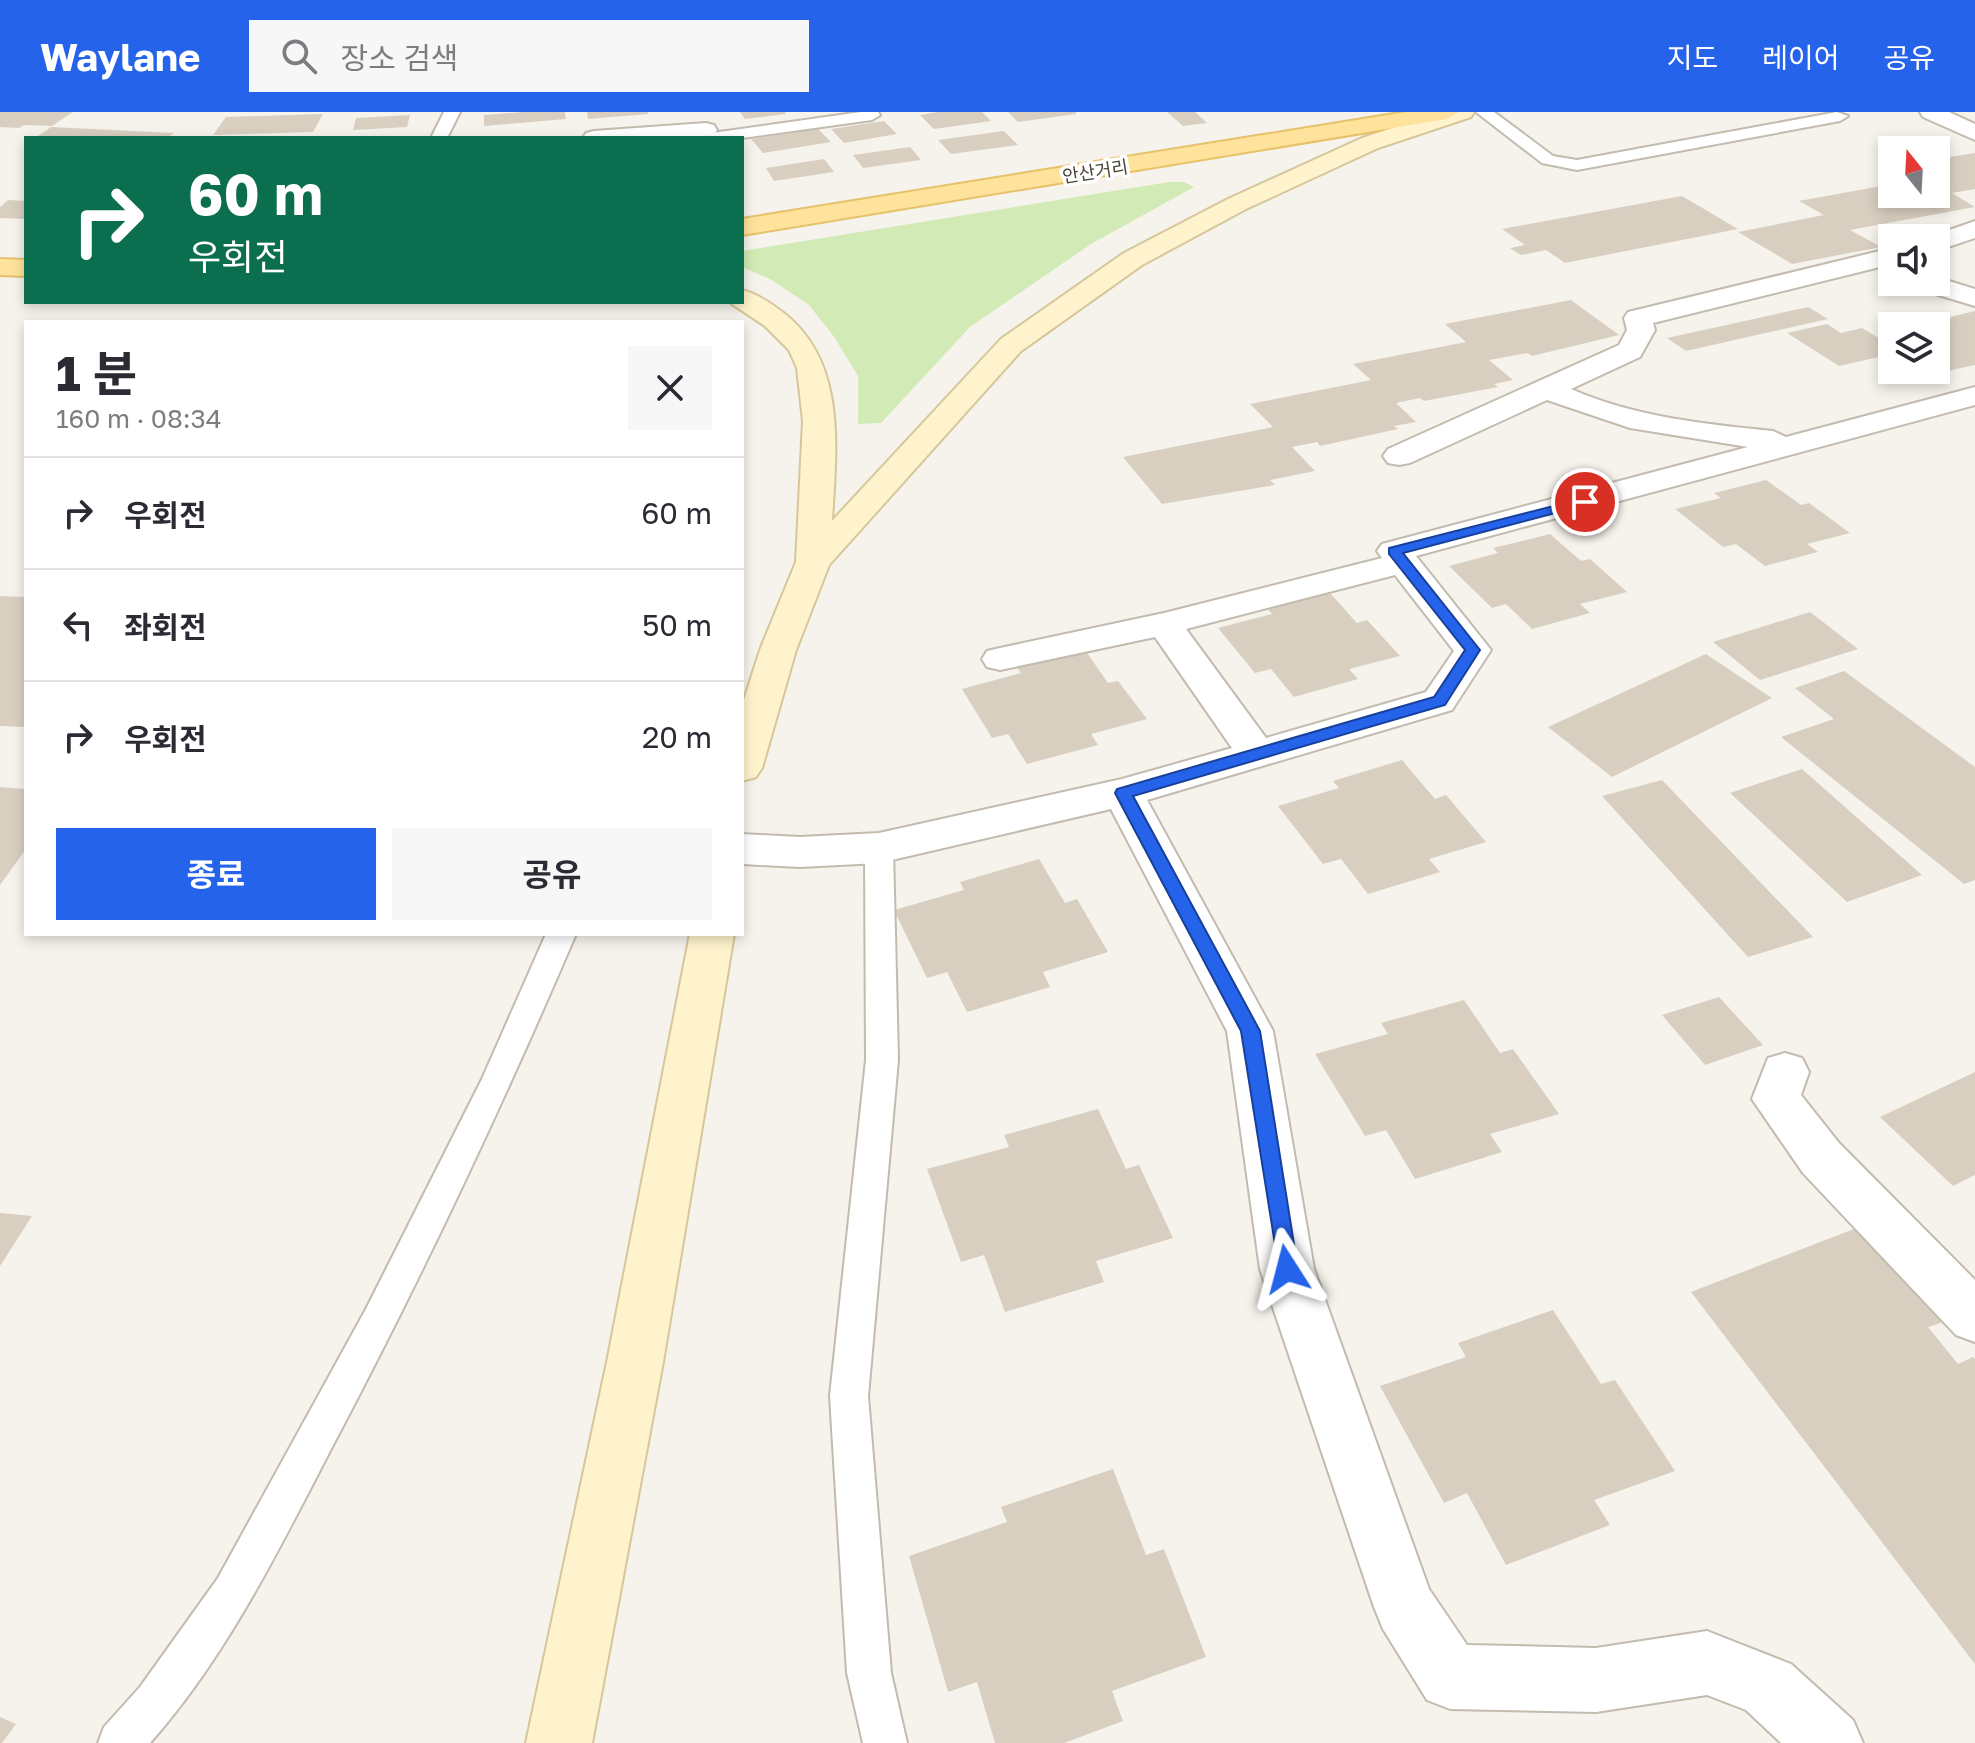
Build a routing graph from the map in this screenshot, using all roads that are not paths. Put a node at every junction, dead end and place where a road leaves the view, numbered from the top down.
1 (452, 112) edge
2 (1447, 112) edge
3 (1463, 112) edge
4 (1484, 112) edge
5 (1931, 112) edge
6 (872, 115) dead end
7 (1840, 116) dead end
8 (707, 130) edge
9 (1975, 133) edge
10 (440, 136) edge
11 (622, 136) edge
12 (744, 227) edge
13 (1975, 229) edge
14 (1950, 238) edge
15 (1878, 265) edge
16 (0, 267) edge
17 (24, 268) edge
18 (1950, 290) edge
19 (1975, 298) edge
20 (744, 299) edge
21 (1547, 389) junction
22 (1975, 396) edge
23 (1802, 443) junction
24 (1399, 456) dead end
25 (813, 562) junction
26 (1403, 563) junction
27 (1164, 624) junction
28 (1000, 659) dead end
29 (1256, 753) junction
30 (744, 761) edge
31 (1123, 793) junction
32 (879, 848) junction
33 (744, 849) edge
34 (560, 936) edge
35 (712, 936) edge
36 (1785, 1072) dead end
37 (1975, 1317) edge
38 (120, 1743) edge
39 (559, 1743) edge
40 (885, 1743) edge
41 (1830, 1743) edge

1 - 10 lane
2 - 12 main road, 안산거리
3 - 25 main road
4 - 7 lane
5 - 9 street
6 - 8 lane
8 - 11 street
13 - 14 street
15 - 21 street
16 - 17 main road
18 - 19 street
20 - 25 main road
21 - 23 street
21 - 24 street
22 - 23 street
23 - 26 street
25 - 30 main road
26 - 27 street
26 - 29 street
27 - 28 street
27 - 29 street
29 - 31 street
31 - 32 street
31 - 41 street
32 - 33 street
32 - 40 lane
34 - 38 lane
35 - 39 main road
36 - 37 street

